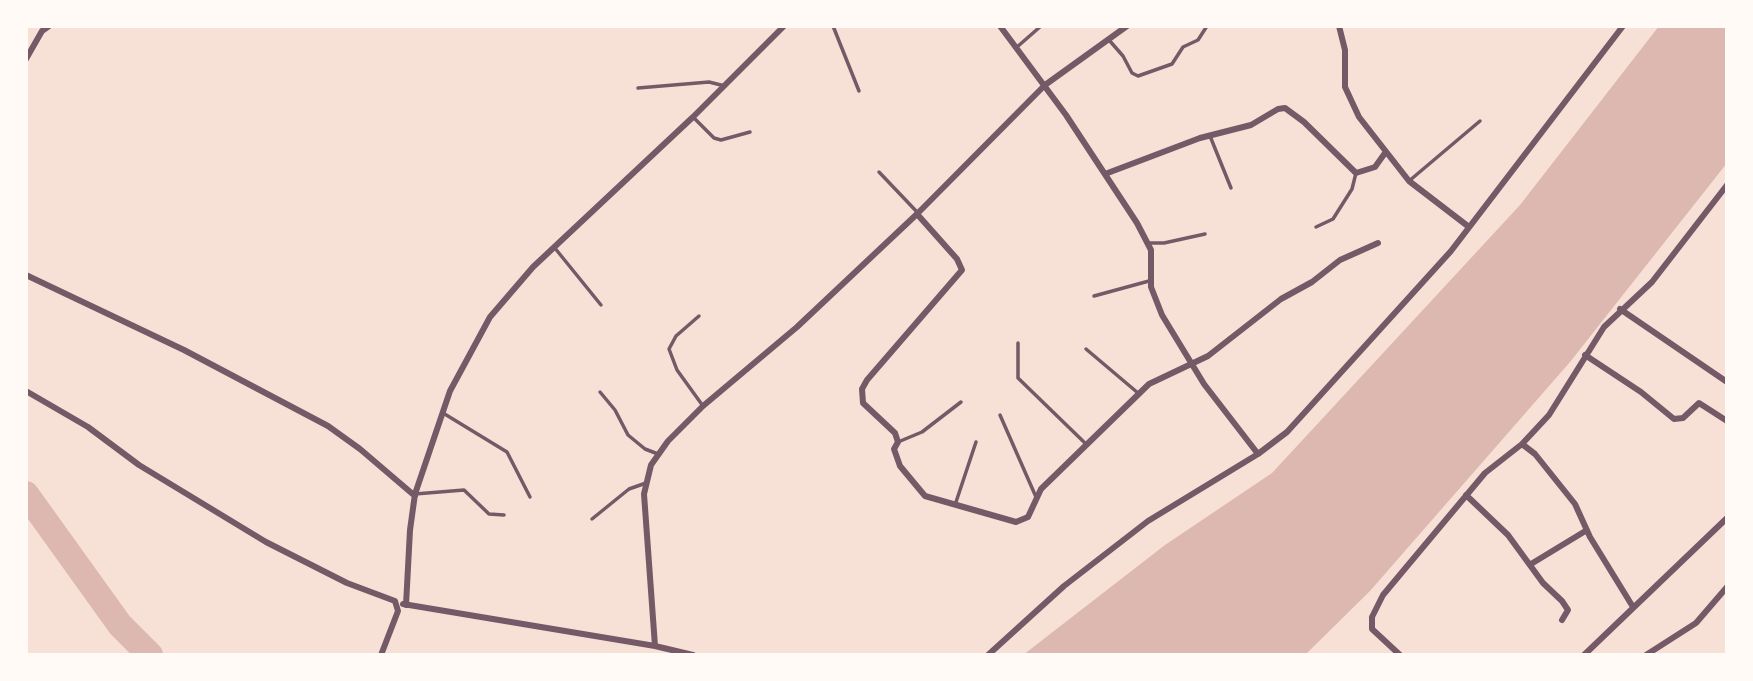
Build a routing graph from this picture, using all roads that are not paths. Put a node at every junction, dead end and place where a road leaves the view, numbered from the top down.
1 (784, 26) edge
2 (833, 26) edge
3 (1000, 26) edge
4 (1041, 26) edge
5 (1127, 26) edge
6 (1207, 26) edge
7 (1339, 26) edge
8 (1623, 26) edge
9 (43, 28) edge
10 (1109, 40) junction
11 (1016, 48) junction
12 (26, 59) edge
13 (1045, 85) junction
14 (725, 86) junction
15 (638, 88) dead end
16 (859, 91) dead end
17 (693, 117) junction
18 (1480, 121) dead end
19 (750, 132) dead end
20 (1210, 136) junction
21 (1385, 153) junction
22 (879, 172) dead end
23 (1356, 173) junction
24 (1105, 174) junction
25 (1409, 181) junction
26 (1727, 185) edge
27 (1231, 188) dead end
28 (918, 214) junction
29 (1316, 227) dead end
30 (1469, 228) junction
31 (1205, 234) dead end
32 (1149, 243) junction
33 (1378, 243) dead end
34 (554, 247) junction
35 (26, 275) edge
36 (1151, 280) junction
37 (1094, 296) dead end
38 (601, 305) dead end
39 (1620, 309) junction
40 (698, 316) dead end
41 (1018, 343) dead end
42 (1086, 349) dead end
43 (1585, 355) junction
44 (1192, 363) junction
45 (1727, 382) edge
46 (26, 391) edge
47 (600, 392) dead end
48 (1138, 394) junction
49 (961, 402) dead end
50 (703, 406) junction
51 (441, 412) junction
52 (1000, 415) dead end
53 (1727, 421) edge
54 (898, 442) junction
55 (976, 442) dead end
56 (1086, 444) junction
57 (1522, 444) junction
58 (658, 454) junction
59 (1258, 454) junction
60 (646, 483) junction
61 (415, 495) junction
62 (1466, 495) junction
63 (1036, 497) junction
64 (530, 498) dead end
65 (955, 505) junction
66 (504, 515) dead end
67 (1727, 518) edge
68 (592, 519) dead end
69 (1587, 530) junction
70 (1531, 564) junction
71 (1727, 587) edge
72 (397, 604) junction
73 (406, 605) junction
74 (1633, 607) junction
75 (1562, 620) dead end
76 (655, 646) junction
77 (381, 655) edge
78 (692, 655) edge
79 (988, 655) edge
80 (1400, 655) edge
81 (1584, 655) edge
82 (1646, 655) edge

1 - 14 street
2 - 16 lane
3 - 11 street
4 - 11 lane
5 - 10 street
6 - 10 lane
7 - 21 street
8 - 30 street
9 - 12 street
10 - 13 street
11 - 13 street
13 - 24 street
13 - 28 street
14 - 15 lane
14 - 17 street
17 - 19 lane
17 - 34 street
18 - 25 lane
20 - 23 street
20 - 24 street
20 - 27 lane
21 - 23 street
21 - 25 street
22 - 28 lane
23 - 29 lane
24 - 32 street
25 - 30 street
26 - 39 street
28 - 50 street
28 - 54 street
30 - 59 street
31 - 32 lane
32 - 36 street
33 - 44 street
34 - 38 lane
34 - 51 street
35 - 61 street
36 - 37 lane
36 - 44 street
39 - 43 street
39 - 45 street
40 - 50 lane
41 - 56 lane
42 - 48 lane
43 - 53 street
43 - 57 street
44 - 48 street
44 - 59 street
46 - 72 street
47 - 58 lane
48 - 56 street
49 - 54 lane
50 - 58 street
51 - 61 street
51 - 64 lane
52 - 63 lane
54 - 65 street
55 - 65 lane
56 - 63 street
57 - 62 street
57 - 69 street
58 - 60 street
59 - 79 street
60 - 68 lane
60 - 76 street
61 - 66 lane
61 - 73 street
62 - 70 street
62 - 80 street
63 - 65 street
67 - 74 street
69 - 70 street
69 - 74 street
70 - 75 street
71 - 82 street
72 - 73 street
72 - 77 street
73 - 76 street
74 - 81 street
76 - 78 street

